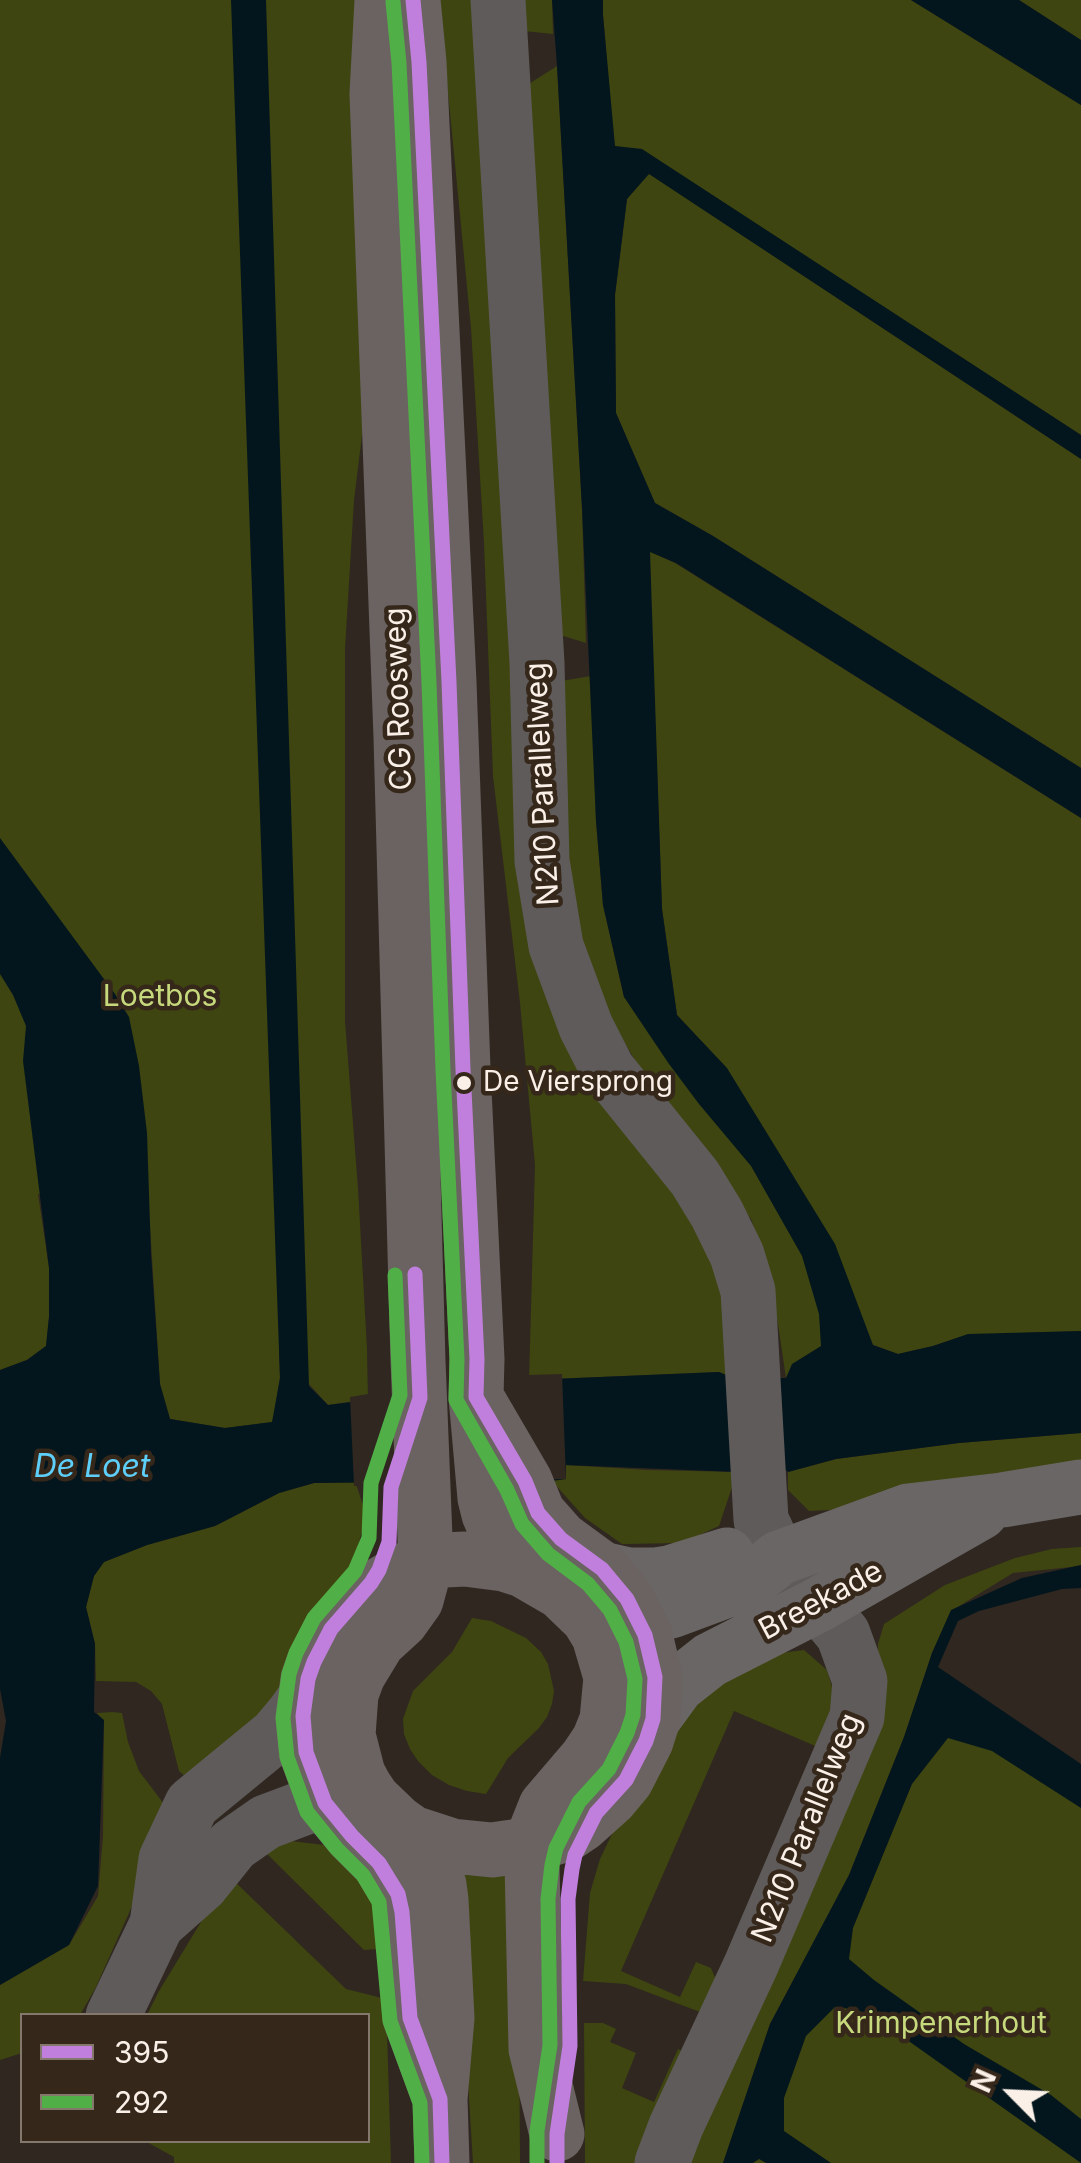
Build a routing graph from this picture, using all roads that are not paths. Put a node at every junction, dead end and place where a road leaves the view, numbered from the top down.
1 (382, 0) edge
2 (414, 0) edge
3 (498, 0) edge
4 (505, 1482) junction
5 (407, 1486) junction
6 (1081, 1487) edge
7 (1002, 1500) junction
8 (779, 1558) junction
9 (426, 1563) junction
10 (522, 1570) junction
11 (583, 1573) junction
12 (362, 1595) junction
13 (818, 1605) junction
14 (638, 1616) junction
15 (305, 1698) junction
16 (653, 1719) junction
17 (596, 1813) junction
18 (369, 1821) junction
19 (534, 1844) junction
20 (157, 1924) junction
21 (114, 2013) edge
22 (557, 2149) edge
23 (442, 2163) edge
24 (662, 2163) edge

1 - 5 main road, CG Roosweg
2 - 4 main road, CG Roosweg
3 - 8 street, N210 Parallelweg
4 - 10 main road, CG Roosweg
4 - 11 main road, CG Roosweg
5 - 9 main road, CG Roosweg
5 - 12 main road, CG Roosweg
6 - 7 main road, Breekade
7 - 8 main road, Breekade
7 - 13 main road, Breekade
8 - 11 main road, Breekade
8 - 13 street, N210 Parallelweg
8 - 14 main road, Breekade
9 - 10 main road
9 - 12 main road
9 - 18 main road
10 - 11 main road
11 - 14 main road
11 - 19 main road
12 - 15 main road
13 - 16 main road, Breekade
13 - 24 street, N210 Parallelweg
14 - 16 main road
15 - 18 main road
15 - 20 street
16 - 17 main road
17 - 19 main road
17 - 22 main road
18 - 19 main road
18 - 20 street
18 - 23 main road
19 - 22 main road
20 - 21 street

